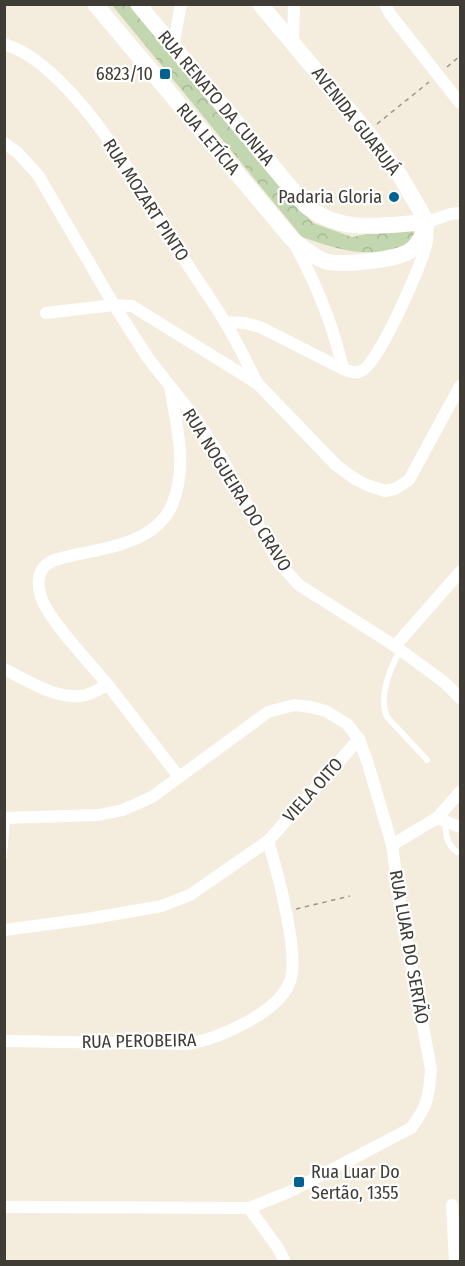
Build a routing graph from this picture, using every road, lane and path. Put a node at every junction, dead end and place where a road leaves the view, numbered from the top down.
1 (95, 4) edge
2 (138, 4) edge
3 (181, 4) edge
4 (260, 4) edge
5 (294, 4) edge
6 (385, 4) edge
7 (293, 43) junction
8 (4, 44) edge
9 (173, 47) junction
10 (460, 56) edge
11 (437, 75) junction
12 (460, 104) edge
13 (367, 132) junction
14 (4, 143) edge
15 (460, 213) edge
16 (427, 222) junction
17 (292, 239) junction
18 (414, 259) junction
19 (327, 262) junction
20 (314, 279) junction
21 (114, 306) junction
22 (46, 313) dead end
23 (225, 322) junction
24 (343, 369) junction
25 (258, 384) junction
26 (170, 386) junction
27 (460, 387) edge
28 (460, 572) edge
29 (397, 648) junction
30 (4, 669) edge
31 (108, 685) junction
32 (460, 698) edge
33 (359, 739) junction
34 (428, 760) dead end
35 (179, 777) junction
36 (460, 792) edge
37 (6, 818) edge
38 (441, 820) junction
39 (459, 827) edge
40 (268, 841) junction
41 (392, 845) junction
42 (457, 852) dead end
43 (4, 856) edge
44 (350, 896) dead end
45 (286, 911) junction
46 (4, 930) edge
47 (4, 1041) edge
48 (452, 1205) dead end
49 (6, 1206) edge
50 (249, 1208) junction
51 (285, 1262) edge
52 (455, 1262) edge

1 - 17 street, RUA LETÍCIA
2 - 9 street, RUA RENATO DA CUNHA
3 - 9 street
4 - 7 street, AVENIDA GUARUJÁ
5 - 7 street
6 - 11 street
7 - 13 street, AVENIDA GUARUJÁ
8 - 23 street, RUA MOZART PINTO
9 - 16 street, RUA RENATO DA CUNHA
10 - 11 path
11 - 12 street
11 - 13 path
13 - 16 street, AVENIDA GUARUJÁ
14 - 21 street, RUA NOGUEIRA DO CRAVO
15 - 16 street, RUA RENATO DA CUNHA
16 - 18 street
17 - 19 street
17 - 20 street, RUA LETÍCIA
18 - 19 street
18 - 24 street
19 - 20 street
20 - 24 street, RUA LETÍCIA
21 - 22 street
21 - 25 street
21 - 26 street, RUA NOGUEIRA DO CRAVO
23 - 24 street
23 - 25 street, RUA MOZART PINTO
25 - 27 street
26 - 29 street, RUA NOGUEIRA DO CRAVO
26 - 31 street
28 - 29 street
29 - 32 street, RUA NOGUEIRA DO CRAVO
29 - 34 lane
30 - 31 street
31 - 35 street
33 - 35 street, RUA LUAR DO SERTÃO
33 - 40 street, VIELA OITO
33 - 41 street, RUA LUAR DO SERTÃO
35 - 37 street, RUA LUAR DO SERTÃO
36 - 38 street
37 - 43 lane
38 - 39 street
38 - 41 street
38 - 42 lane
40 - 45 street, RUA PEROBEIRA
40 - 46 street, VIELA OITO
41 - 50 street, RUA LUAR DO SERTÃO
44 - 45 path
45 - 47 street, RUA PEROBEIRA
48 - 52 street
49 - 50 street, RUA LUAR DO SERTÃO
50 - 51 street

